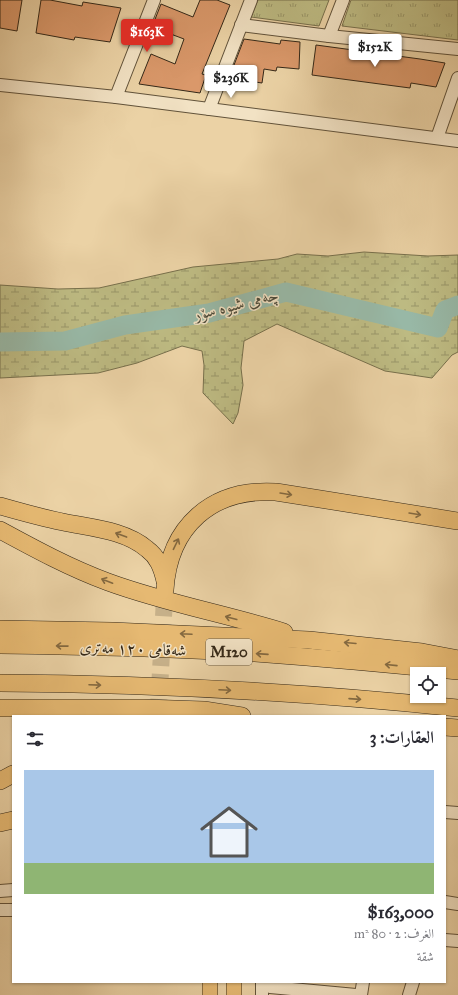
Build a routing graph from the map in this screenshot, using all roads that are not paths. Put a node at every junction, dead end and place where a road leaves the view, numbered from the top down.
1 (154, 0) edge
2 (251, 0) edge
3 (342, 0) edge
4 (241, 25) junction
5 (329, 36) junction
6 (458, 49) edge
7 (458, 78) edge
8 (0, 85) edge
9 (116, 97) junction
10 (208, 109) junction
11 (437, 138) junction
12 (458, 141) edge
13 (0, 506) edge
14 (458, 521) edge
15 (0, 530) edge
16 (0, 629) edge
17 (309, 640) junction
18 (0, 645) edge
19 (458, 659) edge
20 (458, 671) edge
21 (0, 683) edge
22 (0, 708) edge
23 (458, 708) edge
24 (234, 715) edge
25 (446, 727) edge
26 (458, 728) edge
27 (12, 775) edge
28 (0, 781) edge
29 (446, 812) edge
30 (458, 813) edge
31 (12, 820) edge
32 (0, 823) edge
33 (12, 890) edge
34 (0, 891) edge
35 (446, 902) edge
36 (458, 904) edge
37 (0, 910) edge
38 (12, 910) edge
39 (458, 937) edge
40 (446, 940) edge
41 (458, 941) edge
42 (210, 983) edge
43 (234, 983) edge
44 (363, 983) edge
45 (413, 983) edge
46 (265, 988) edge
47 (325, 993) edge
48 (210, 995) edge
49 (234, 995) edge
50 (356, 995) edge
51 (361, 995) edge
52 (409, 995) edge

1 - 9 street
2 - 4 street
3 - 5 street
4 - 5 street
4 - 10 street
5 - 6 street
7 - 11 street
8 - 9 street
9 - 10 street
10 - 11 street
11 - 12 street
13 - 14 highway
17 -> 15 highway
17 -> 16 highway
19 -> 17 highway
20 -> 18 highway, شەقامی ١٢٠ مەتری / M120
21 -> 23 highway
22 - 24 highway
25 - 26 highway
27 - 28 highway
29 - 30 street
31 - 32 highway
33 - 34 street
35 - 36 street
37 - 38 street
39 - 41 street
40 - 41 street
42 - 48 main road
43 - 49 main road
44 - 51 street
45 - 52 street
46 - 47 street
47 - 50 street

